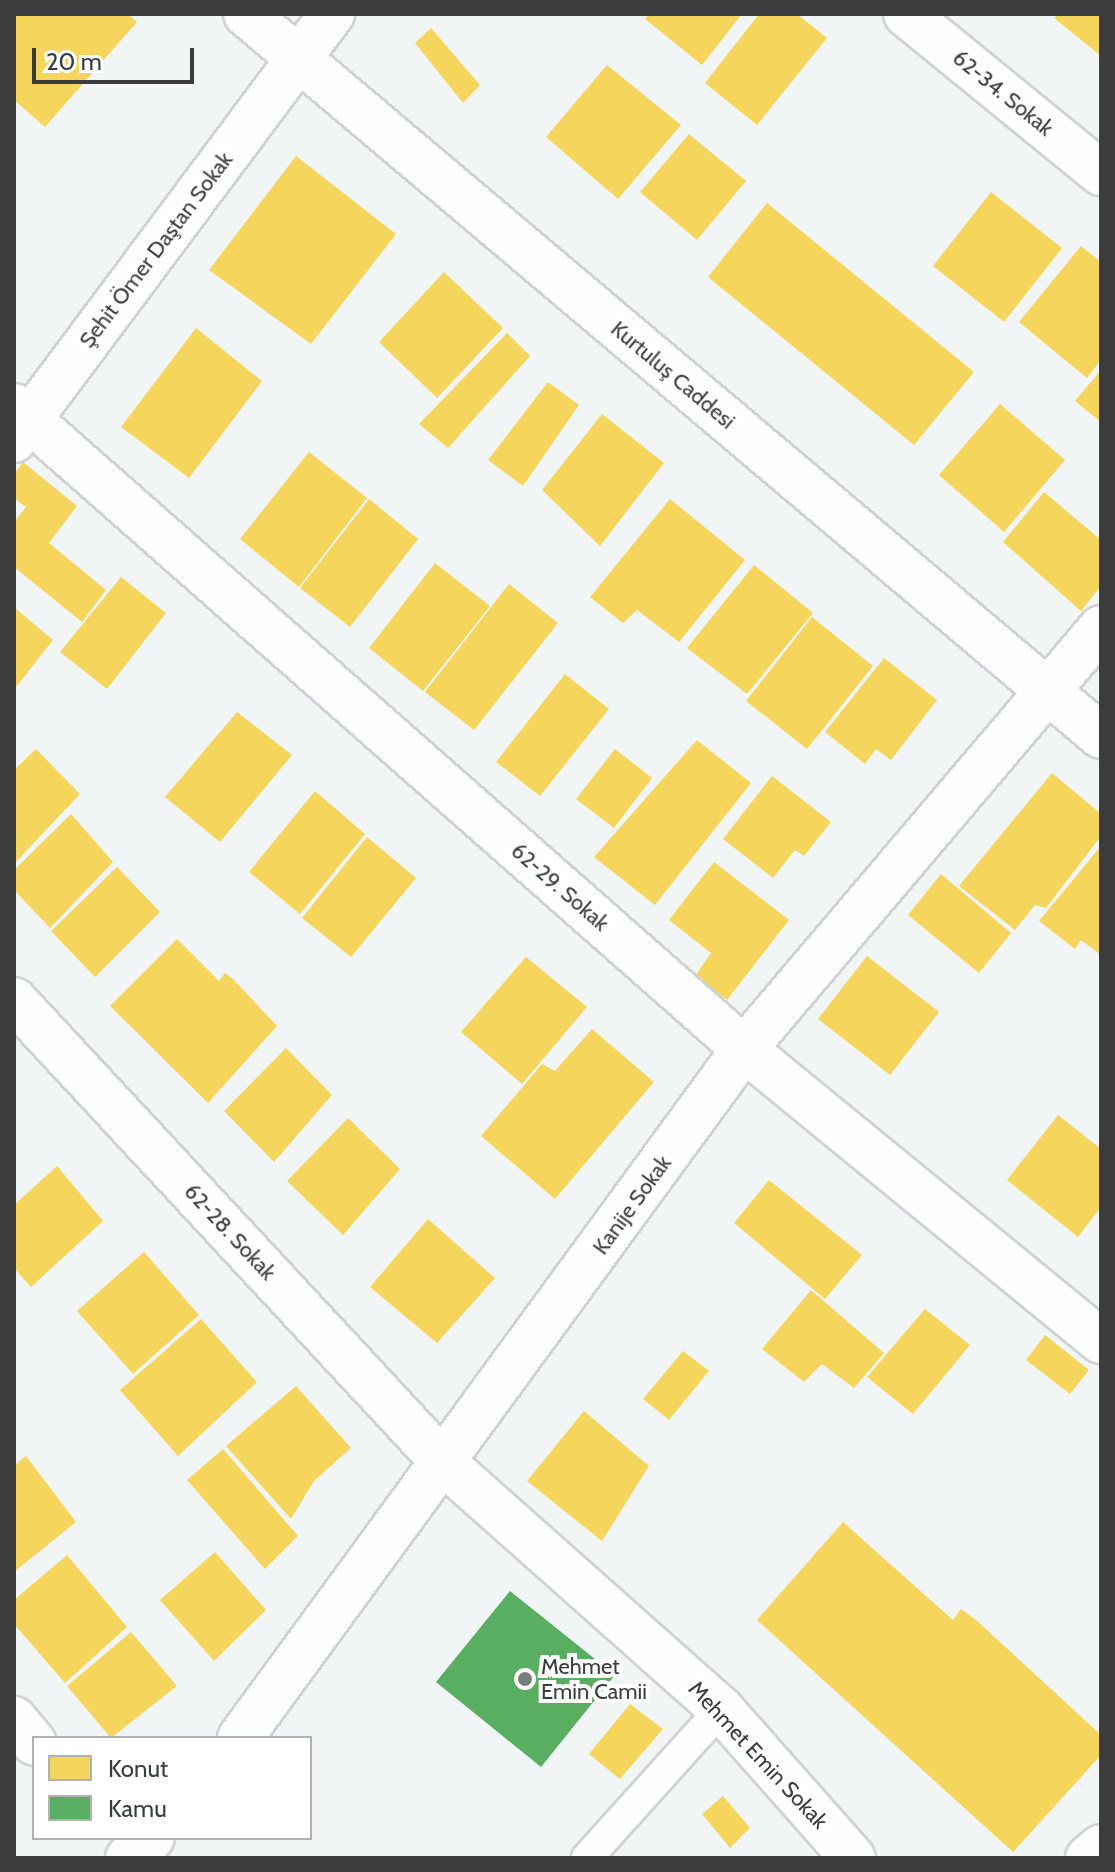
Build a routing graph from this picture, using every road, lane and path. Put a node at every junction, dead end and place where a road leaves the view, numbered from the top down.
1 (246, 14) edge
2 (332, 14) edge
3 (906, 14) edge
4 (298, 60) junction
5 (1101, 173) edge
6 (19, 422) edge
7 (1101, 628) edge
8 (1048, 690) junction
9 (1101, 736) edge
10 (14, 1000) edge
11 (744, 1049) junction
12 (1101, 1341) edge
13 (445, 1464) junction
14 (721, 1709) junction
15 (14, 1719) edge
16 (241, 1736) edge
17 (32, 1741) edge
18 (114, 1840) edge
19 (150, 1840) edge
20 (1101, 1847) edge
21 (128, 1858) edge
22 (587, 1858) edge
23 (853, 1858) edge
24 (1088, 1858) edge

1 - 4 street, Kurtuluş Caddesi
2 - 4 street, Şehit Ömer Daştan Sokak
3 - 5 street, 62-34. Sokak
4 - 6 street, Şehit Ömer Daştan Sokak
4 - 8 street, Kurtuluş Caddesi
6 - 11 street, 62-29. Sokak
7 - 8 street, Kanije Sokak
8 - 9 street, Kurtuluş Caddesi
8 - 11 street, Kanije Sokak
10 - 13 street, 62-28. Sokak
11 - 12 street, 62-29. Sokak
11 - 13 street, Kanije Sokak
13 - 14 street, Mehmet Emin Sokak
13 - 16 street, Kanije Sokak
14 - 22 lane
14 - 23 street, Mehmet Emin Sokak
15 - 17 street
18 - 21 street
19 - 21 street
20 - 24 street

